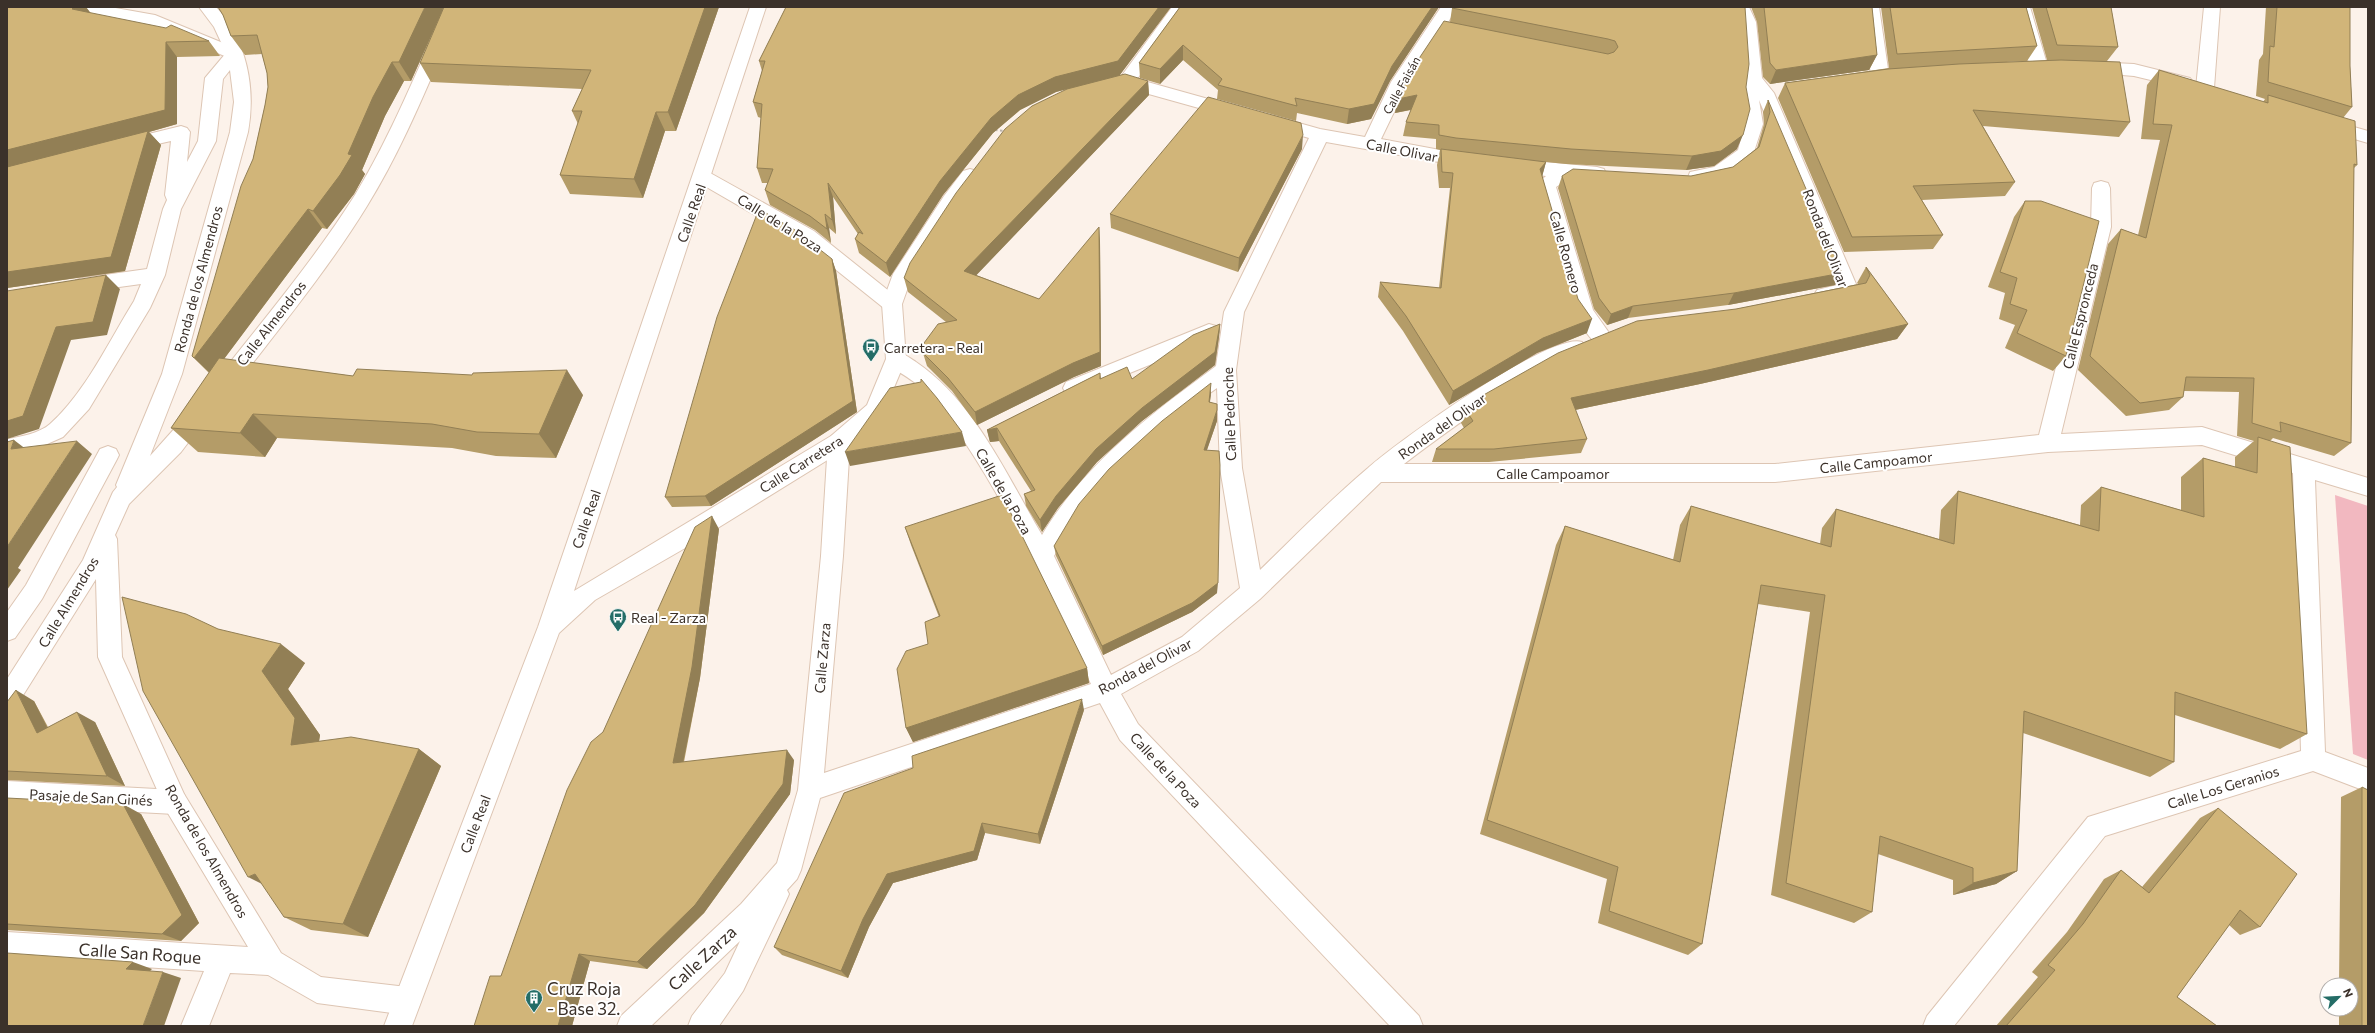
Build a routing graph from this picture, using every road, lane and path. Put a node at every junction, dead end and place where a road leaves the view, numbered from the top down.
1 (78, 7) edge
2 (207, 7) edge
3 (454, 7) edge
4 (758, 7) edge
5 (1181, 7) edge
6 (1449, 7) edge
7 (1741, 7) edge
8 (1871, 7) edge
9 (2022, 7) edge
10 (2212, 7) edge
11 (1435, 27) junction
12 (1488, 38) edge
13 (234, 54) junction
14 (1880, 76) edge
15 (1126, 82) junction
16 (1766, 87) junction
17 (1084, 92) edge
18 (2309, 119) edge
19 (1000, 130) edge
20 (1320, 135) junction
21 (2368, 137) edge
22 (1370, 144) junction
23 (113, 149) edge
24 (1566, 172) junction
25 (1611, 175) edge
26 (703, 176) junction
27 (1678, 179) edge
28 (2101, 188) dead end
29 (172, 209) junction
30 (155, 274) junction
31 (62, 288) edge
32 (1804, 299) edge
33 (892, 304) junction
34 (1232, 322) junction
35 (1622, 330) edge
36 (1602, 338) junction
37 (896, 359) junction
38 (1226, 370) junction
39 (1055, 397) edge
40 (839, 442) junction
41 (2048, 443) junction
42 (14, 447) edge
43 (108, 455) dead end
44 (2304, 466) junction
45 (1376, 473) junction
46 (2368, 487) edge
47 (121, 498) junction
48 (106, 530) junction
49 (1042, 555) junction
50 (1252, 592) junction
51 (550, 627) junction
52 (7, 631) edge
53 (1106, 690) junction
54 (7, 700) edge
55 (2313, 759) junction
56 (2368, 780) edge
57 (810, 790) junction
58 (7, 793) edge
59 (175, 802) junction
60 (788, 870) junction
61 (7, 945) edge
62 (222, 958) junction
63 (272, 962) junction
64 (407, 1001) junction
65 (195, 1026) edge
66 (398, 1026) edge
67 (631, 1026) edge
68 (702, 1026) edge
69 (1409, 1026) edge
70 (1937, 1026) edge

1 - 13 street
2 - 13 street, Ronda de los Almendros
3 - 47 street, Calle Almendros
4 - 26 street, Calle Real
5 - 15 street
6 - 11 street, Calle Faisán
7 - 16 street, Ronda del Olivar
8 - 14 street
9 - 10 street
11 - 12 street
11 - 22 street, Calle Faisán
13 - 29 street
13 - 47 street, Ronda de los Almendros
15 - 17 street
15 - 20 street, Calle Olivar
16 - 27 street
16 - 32 street, Ronda del Olivar
18 - 21 street
19 - 33 street, Calle Carretera
20 - 22 street, Calle Olivar
20 - 34 street, Calle Pedroche
22 - 24 street, Calle Olivar
23 - 29 street
24 - 25 street, Calle Olivar
24 - 36 street, Calle Romero
26 - 33 street, Calle de la Poza
26 - 51 street, Calle Real
28 - 41 street, Calle Espronceda
29 - 30 street
30 - 31 street
30 - 42 street
33 - 37 street, Calle Carretera
34 - 38 street, Calle Pedroche
34 - 39 street
35 - 36 street, Ronda del Olivar
36 - 45 street, Ronda del Olivar
37 - 40 street, Calle Carretera
37 - 49 street, Calle de la Poza
38 - 49 street
38 - 50 street, Calle Pedroche
40 - 51 street, Calle Carretera
40 - 57 street, Calle Zarza
41 - 44 street, Calle Campoamor
41 - 45 street, Calle Campoamor
43 - 52 street
44 - 46 street, Calle Campoamor
44 - 55 street
45 - 50 street, Ronda del Olivar
47 - 48 street, Calle Almendros
48 - 54 street, Calle Almendros
48 - 59 street, Ronda de los Almendros
49 - 53 street, Calle de la Poza
50 - 53 street, Ronda del Olivar
51 - 64 street, Calle Real
53 - 57 street, Ronda del Olivar
53 - 69 street, Calle de la Poza
55 - 56 street
55 - 70 street, Calle Los Geranios
57 - 60 street, Calle Zarza
58 - 59 street, Pasaje de San Ginés
59 - 63 street, Ronda de los Almendros
60 - 67 street, Calle Zarza
60 - 68 street, Calle Zarza
61 - 62 street, Calle San Roque
62 - 63 street, Calle San Roque
62 - 65 street
63 - 64 street, Ronda de los Almendros
64 - 66 street, Calle Real

